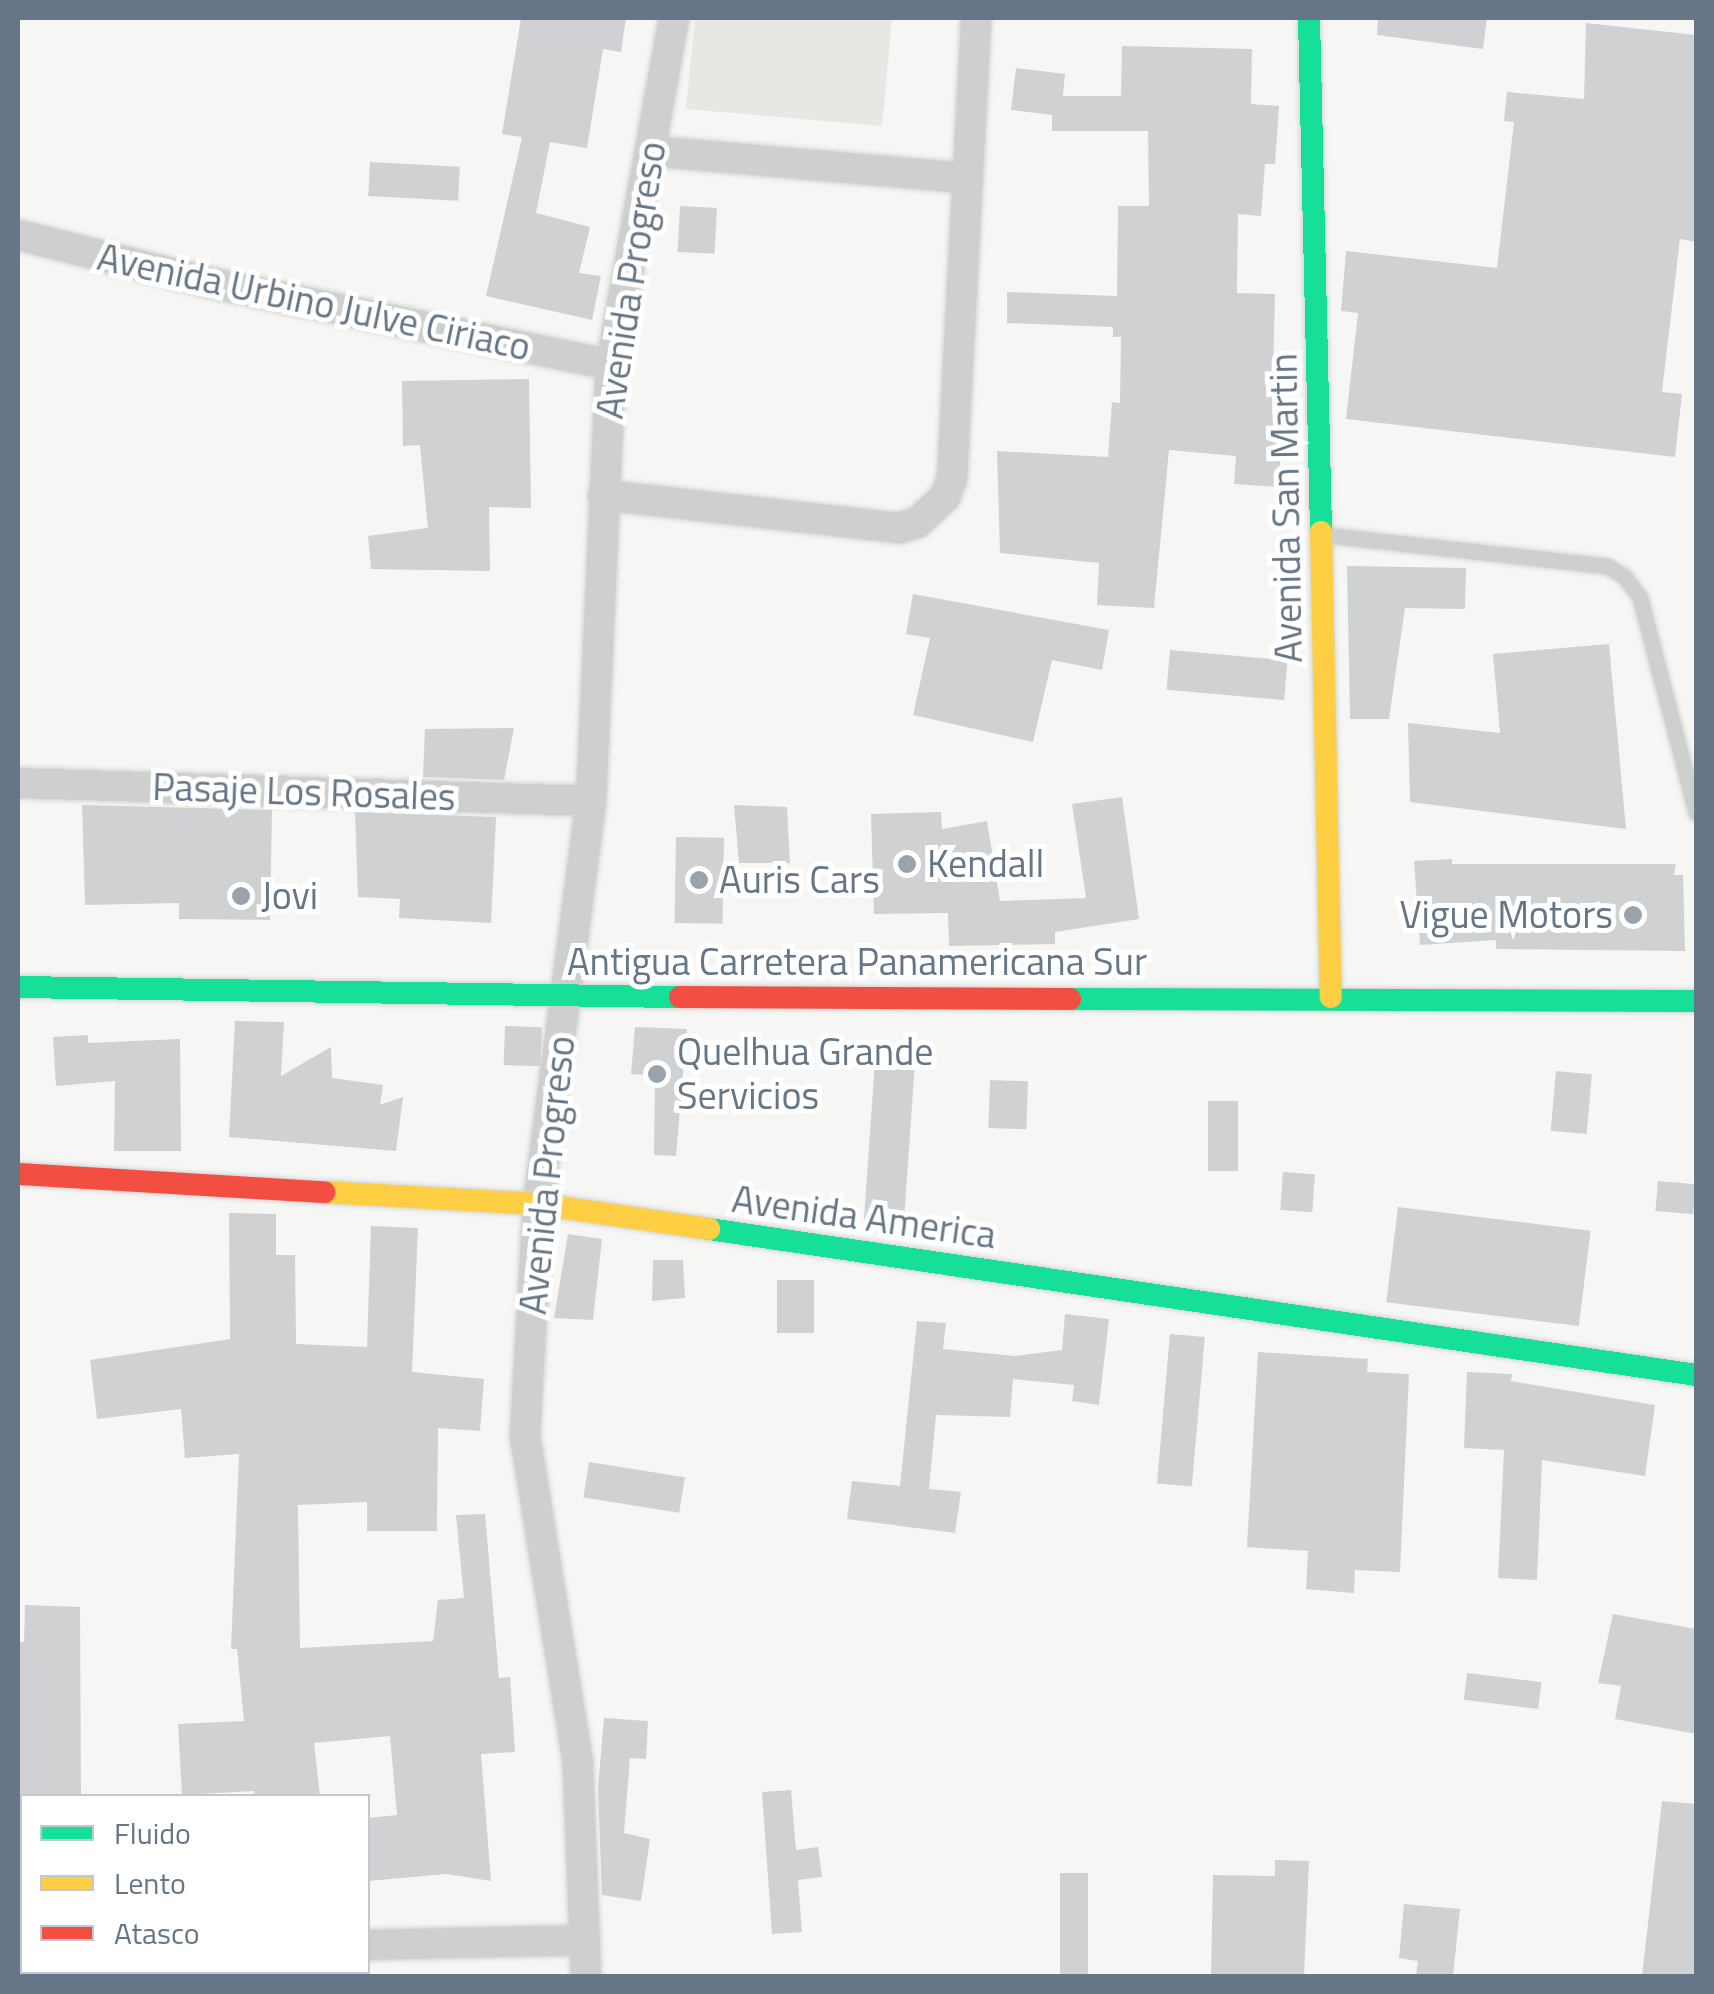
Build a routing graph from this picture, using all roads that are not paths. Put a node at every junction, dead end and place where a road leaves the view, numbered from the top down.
1 (674, 18) edge
2 (976, 18) edge
3 (1309, 18) edge
4 (650, 151) junction
5 (965, 178) junction
6 (18, 235) edge
7 (611, 365) junction
8 (604, 495) junction
9 (1322, 535) junction
10 (18, 783) edge
11 (591, 801) junction
12 (1696, 813) edge
13 (18, 986) edge
14 (1331, 996) junction
15 (565, 997) junction
16 (1696, 1001) edge
17 (18, 1174) edge
18 (538, 1204) junction
19 (1696, 1375) edge
20 (585, 1940) junction
21 (370, 1946) edge
22 (586, 1976) edge

1 - 4 street, Avenida Progreso
2 - 5 street
3 - 9 main road, Avenida San Martin
4 - 5 street
4 - 7 street, Avenida Progreso
5 - 8 street
6 - 7 street, Avenida Urbino Julve Ciriaco
7 - 8 street, Avenida Progreso
8 - 11 street, Avenida Progreso
9 - 12 lane
9 - 14 main road, Avenida San Martin
10 - 11 street, Pasaje Los Rosales
11 - 15 street, Avenida Progreso
13 - 15 main road, Antigua Carretera Panamericana Sur
14 - 15 main road, Antigua Carretera Panamericana Sur
14 - 16 main road, Antigua Carretera Panamericana Sur
15 - 18 street, Avenida Progreso
17 - 18 main road, Avenida America
18 - 19 main road, Avenida America
18 - 20 street, Avenida Progreso
20 - 21 street
20 - 22 street, Avenida Progreso

